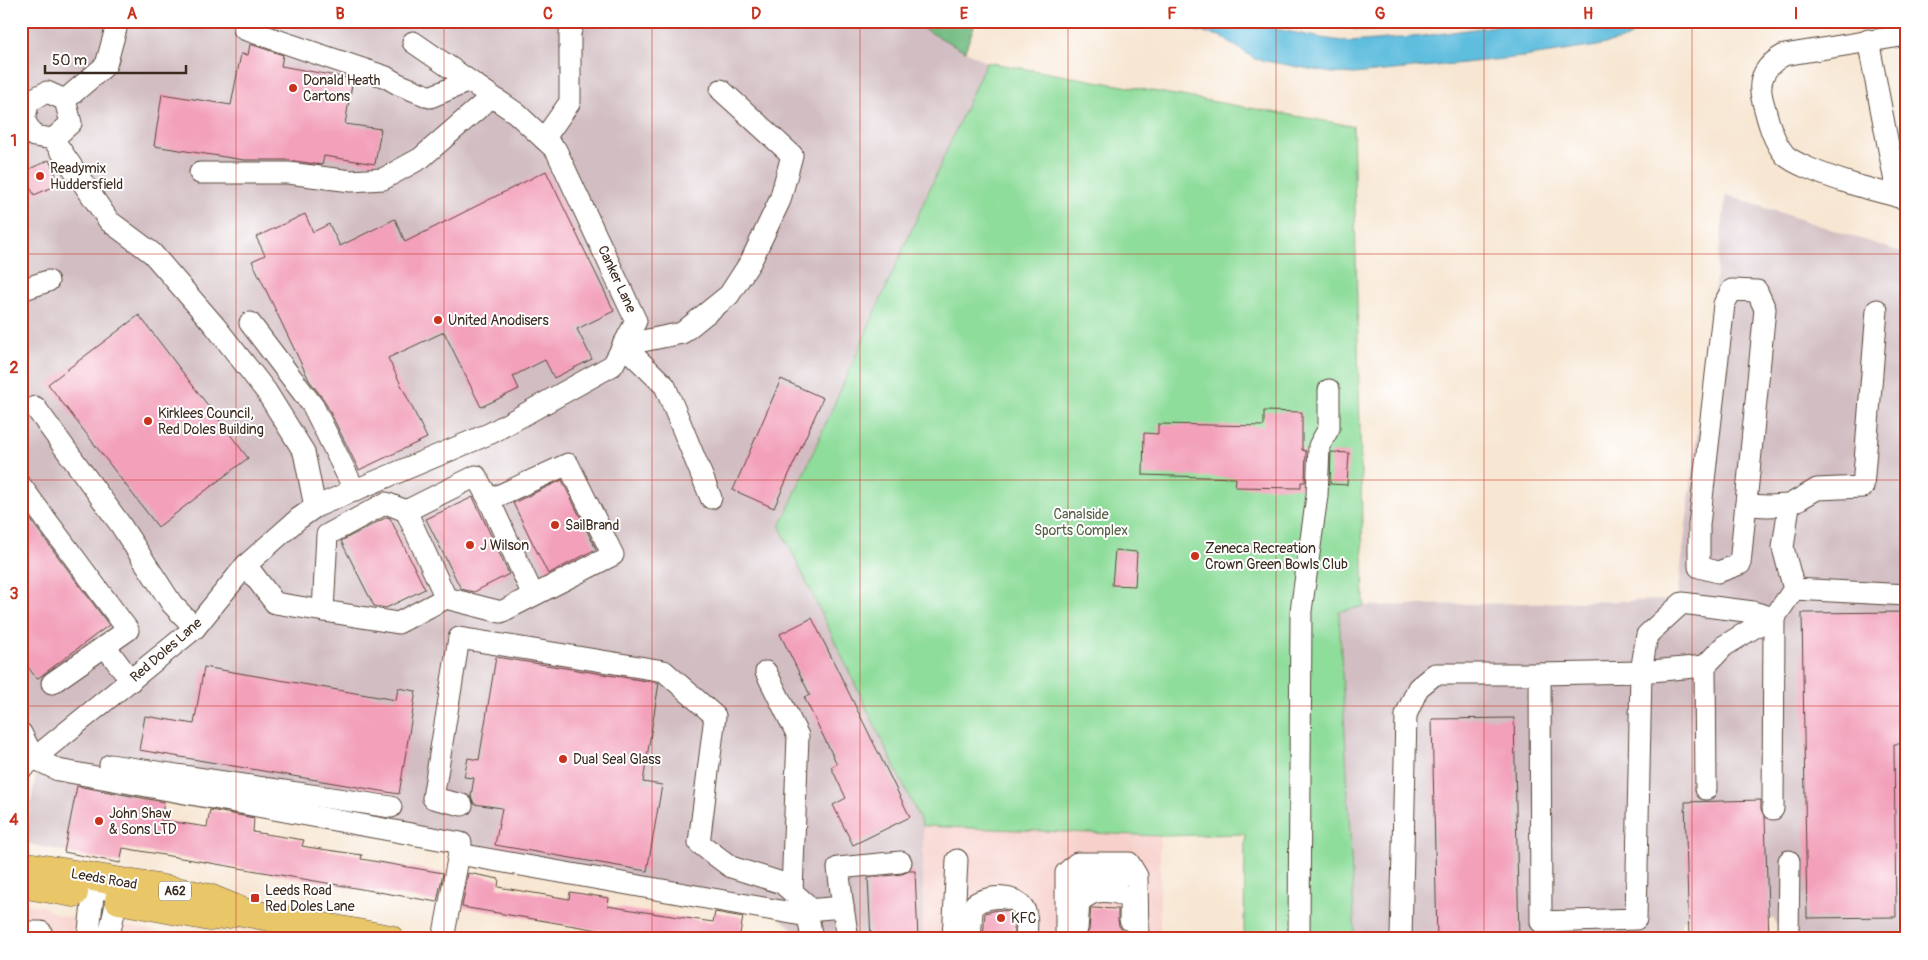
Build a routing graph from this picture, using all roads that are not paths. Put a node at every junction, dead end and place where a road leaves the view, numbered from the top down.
1 (118, 21) edge
2 (574, 21) edge
3 (244, 29) dead end
4 (1907, 34) edge
5 (1868, 40) junction
6 (413, 42) dead end
7 (469, 81) junction
8 (721, 90) dead end
9 (491, 97) junction
10 (23, 100) edge
11 (65, 100) junction
12 (26, 136) edge
13 (53, 139) junction
14 (544, 139) junction
15 (200, 173) dead end
16 (1902, 198) edge
17 (48, 282) dead end
18 (21, 290) edge
19 (1877, 310) dead end
20 (250, 323) dead end
21 (623, 345) junction
22 (1329, 390) dead end
23 (35, 408) dead end
24 (21, 486) edge
25 (355, 490) junction
26 (711, 498) dead end
27 (489, 500) junction
28 (1746, 505) junction
29 (1789, 505) junction
30 (315, 507) junction
31 (406, 511) junction
32 (298, 519) joint
33 (246, 565) junction
34 (1794, 589) junction
35 (533, 595) junction
36 (1907, 596) edge
37 (446, 598) junction
38 (323, 611) junction
39 (1774, 618) junction
40 (195, 628) junction
41 (105, 646) junction
42 (1704, 666) junction
43 (766, 672) dead end
44 (1641, 672) junction
45 (1540, 674) junction
46 (131, 681) junction
47 (52, 683) dead end
48 (21, 733) edge
49 (28, 764) edge
50 (67, 772) junction
51 (1706, 789) dead end
52 (462, 805) dead end
53 (391, 808) dead end
54 (1773, 809) dead end
55 (459, 854) junction
56 (957, 860) dead end
57 (1789, 861) dead end
58 (901, 862) dead end
59 (21, 865) edge
60 (21, 884) edge
61 (792, 891) junction
62 (105, 892) junction
63 (843, 907) junction
64 (808, 913) junction
65 (88, 939) edge
66 (108, 939) edge
67 (390, 939) edge
68 (443, 939) edge
69 (812, 939) edge
70 (848, 939) edge
71 (954, 939) edge
72 (970, 939) edge
73 (1026, 939) edge
74 (1066, 939) edge
75 (1076, 939) edge
76 (1130, 939) edge
77 (1138, 939) edge
78 (1299, 939) edge
79 (1401, 939) edge
80 (1788, 939) edge

1 - 11 street
2 - 14 street
3 - 7 street
4 - 5 street
5 - 16 street
5 - 16 street
6 - 7 street, Canker Lane
7 - 9 street, Canker Lane
8 - 21 street
9 - 14 street, Canker Lane
9 - 15 street
10 - 11 street
10 - 12 street
11 - 13 street
12 - 13 street
13 - 30 street
14 - 21 street, Canker Lane
17 - 18 street
19 - 29 street
20 - 25 street
21 - 25 street, Canker Lane
21 - 26 street
22 - 78 street
23 - 40 street
24 - 41 street
25 - 30 street, Canker Lane
27 - 31 street
27 - 35 street
27 - 35 street
28 - 28 street
28 - 29 street
29 - 34 street
30 - 32 street, Canker Lane
31 - 37 street
31 - 38 street
32 - 33 street, Red Doles Lane
33 - 38 street
33 - 40 street, Red Doles Lane
34 - 36 street
34 - 39 street
35 - 37 street
37 - 38 street
39 - 42 street
39 - 44 street
39 - 54 street
40 - 46 street, Red Doles Lane
41 - 46 street
41 - 47 street
42 - 44 street
42 - 51 street
43 - 61 street
44 - 45 street
44 - 45 street
45 - 79 street
46 - 49 street, Red Doles Lane
48 - 49 street
49 - 50 street
50 - 53 street
50 - 55 street
52 - 61 street
55 - 64 street
55 - 68 street
56 - 71 street
57 - 80 street
58 - 63 street
59 - 62 main road, Leeds Road / A62
60 - 62 main road, Leeds Road / A62
61 - 64 street
62 - 65 street
62 - 66 street
62 - 67 main road, Leeds Road / A62
63 - 64 street
63 - 70 street
64 - 69 street
72 - 73 street
74 - 77 street
75 - 76 street

